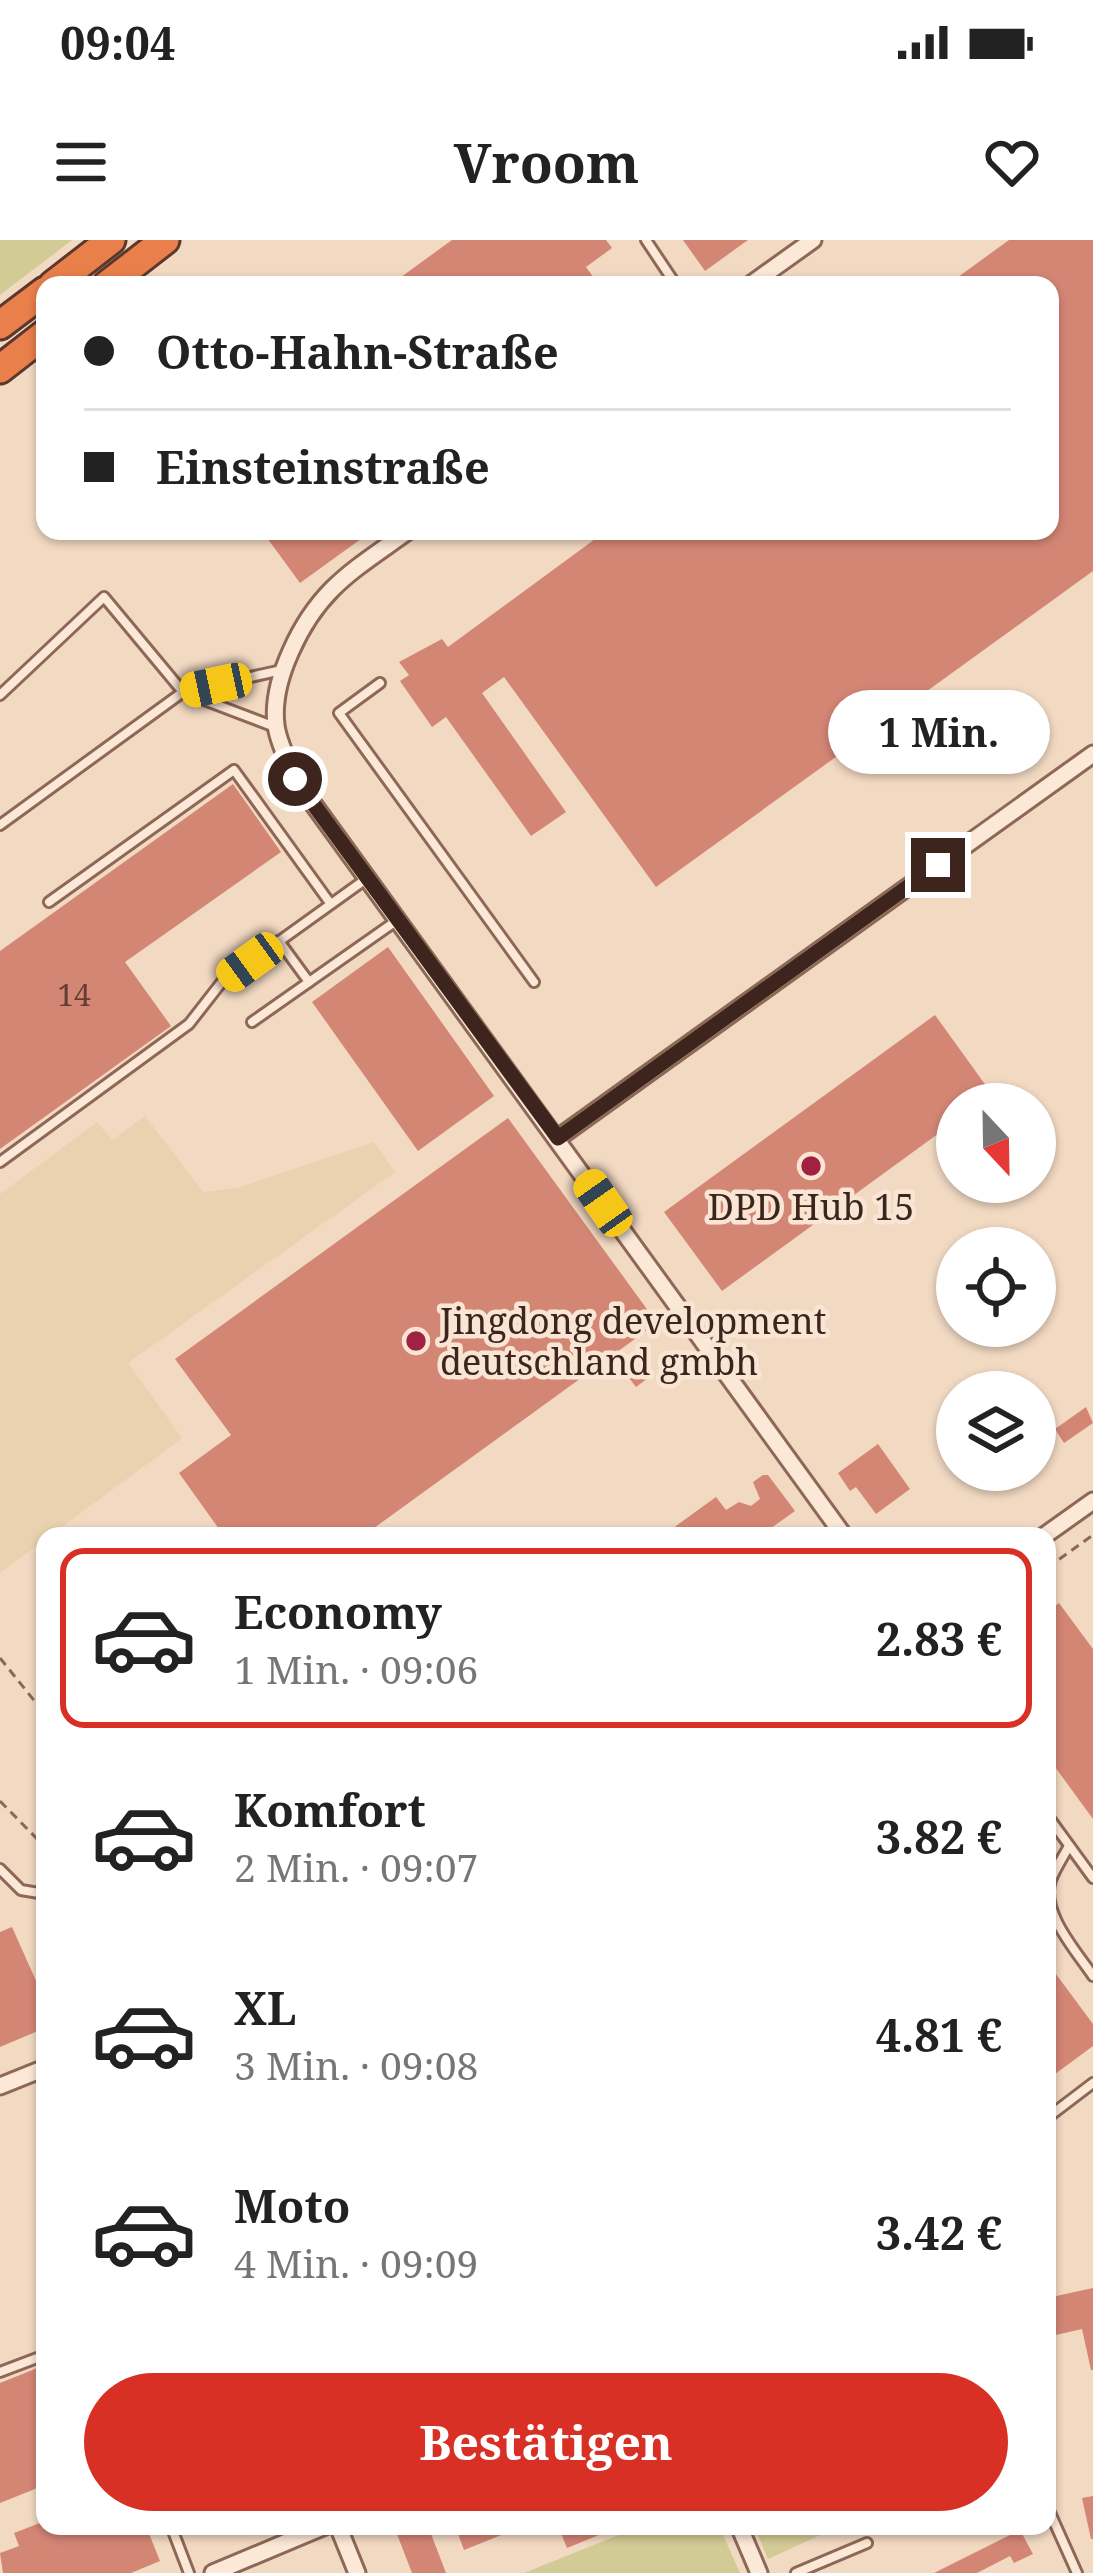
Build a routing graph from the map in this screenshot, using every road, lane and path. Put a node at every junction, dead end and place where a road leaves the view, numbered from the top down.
1 (111, 240) edge
2 (165, 240) edge
3 (646, 240) edge
4 (813, 240) edge
5 (64, 276) edge
6 (119, 276) edge
7 (670, 276) edge
8 (763, 276) edge
9 (36, 298) edge
10 (0, 326) edge
11 (36, 341) edge
12 (0, 369) edge
13 (396, 540) edge
14 (282, 670) junction
15 (380, 683) dead end
16 (183, 692) junction
17 (0, 694) edge
18 (276, 728) junction
19 (1093, 754) edge
20 (0, 825) edge
21 (367, 878) junction
22 (49, 902) dead end
23 (330, 903) junction
24 (397, 920) junction
25 (279, 941) junction
26 (309, 982) junction
27 (534, 982) dead end
28 (252, 1022) dead end
29 (558, 1138) junction
30 (0, 1162) edge
31 (1093, 1501) edge
32 (838, 1527) edge
33 (1056, 1527) edge
34 (1093, 1535) edge
35 (1056, 1562) edge
36 (0, 1658) edge
37 (36, 1703) edge
38 (0, 1801) edge
39 (1056, 1828) edge
40 (36, 1838) edge
41 (1069, 1846) junction
42 (0, 1869) edge
43 (1056, 1871) edge
44 (1093, 1878) edge
45 (36, 1893) edge
46 (1056, 1914) edge
47 (1093, 1976) edge
48 (36, 2072) edge
49 (1093, 2084) edge
50 (0, 2086) edge
51 (1056, 2111) edge
52 (36, 2358) edge
53 (0, 2372) edge
54 (1056, 2526) edge
55 (174, 2535) edge
56 (304, 2535) edge
57 (342, 2535) edge
58 (743, 2535) edge
59 (867, 2543) dead end
60 (189, 2573) edge
61 (213, 2573) edge
62 (357, 2573) edge
63 (759, 2573) edge
64 (796, 2573) edge
65 (1077, 2573) edge

1 - 5 highway
2 - 6 highway
3 - 7 lane
4 - 8 street
9 - 10 highway
11 - 12 highway
13 - 14 street
14 - 16 lane
14 - 18 street
15 - 27 lane
16 - 17 lane
16 - 18 lane
16 - 20 lane
18 - 21 street
19 - 29 street
21 - 23 lane
21 - 24 street
22 - 23 lane
23 - 25 lane
24 - 26 lane
24 - 29 street
25 - 26 lane
25 - 30 lane
26 - 28 lane
29 - 32 street
31 - 33 street
34 - 35 path
36 - 37 path
38 - 40 path
39 - 41 lane
41 - 43 lane
41 - 44 lane
42 - 45 lane
46 - 47 lane
48 - 50 street
49 - 51 lane
52 - 53 lane
54 - 65 lane
55 - 60 lane
56 - 61 street
57 - 62 street
58 - 63 street
59 - 64 lane

